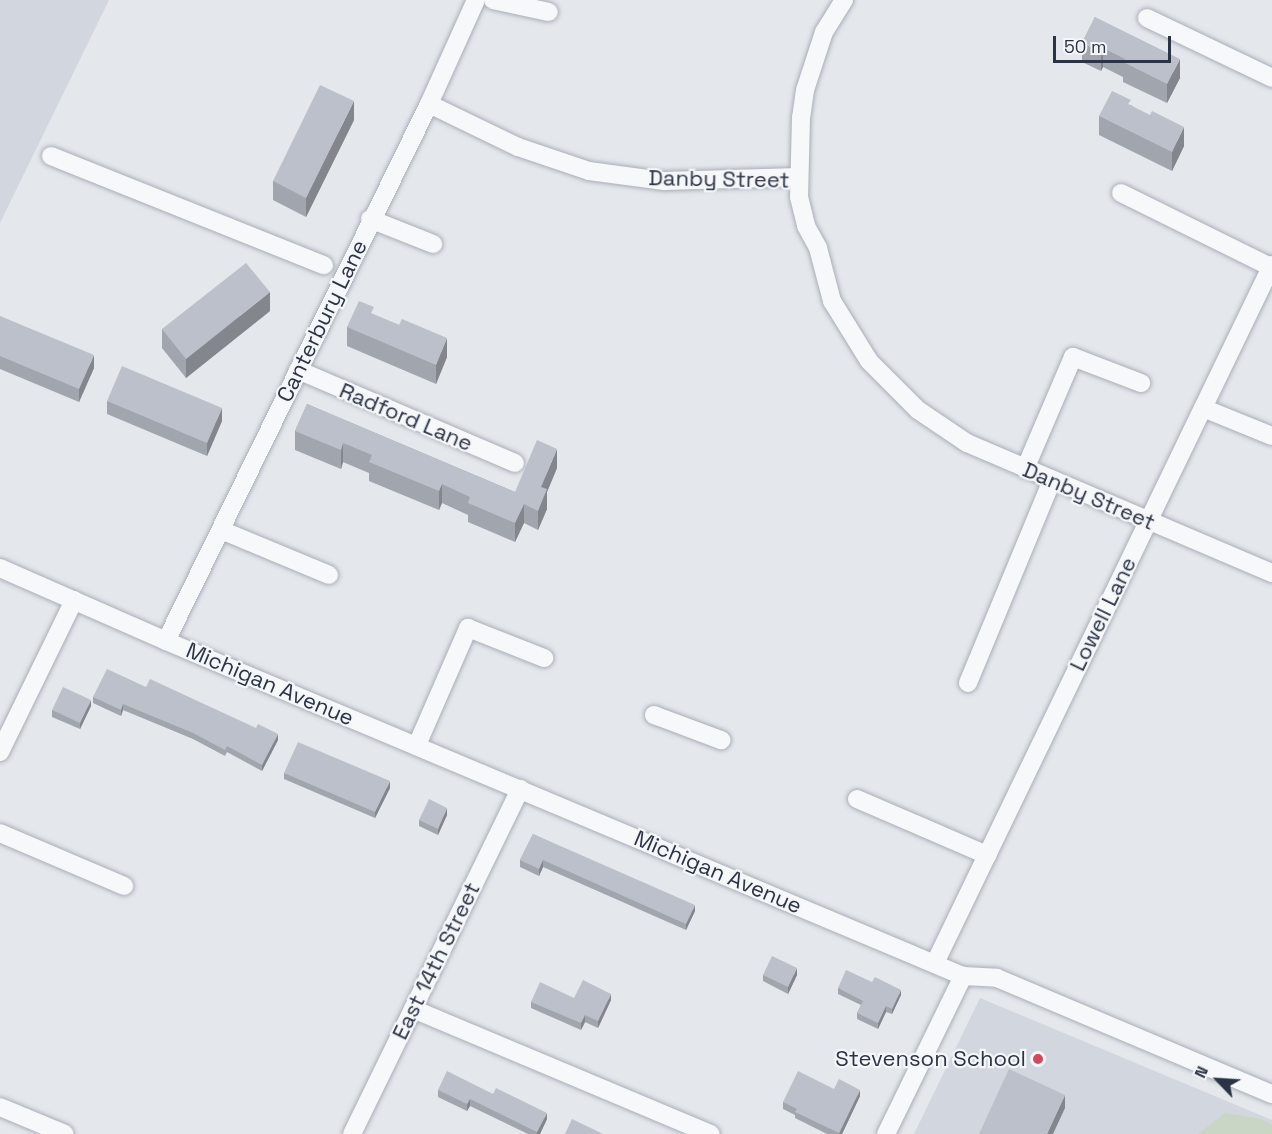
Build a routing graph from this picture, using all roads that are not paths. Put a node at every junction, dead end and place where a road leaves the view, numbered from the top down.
1 (476, 0) edge
2 (493, 0) edge
3 (844, 0) edge
4 (549, 12) dead end
5 (1147, 18) dead end
6 (1272, 78) edge
7 (429, 104) junction
8 (51, 156) dead end
9 (798, 177) junction
10 (1122, 193) dead end
11 (370, 219) junction
12 (433, 244) dead end
13 (324, 266) dead end
14 (1271, 266) edge
15 (298, 370) junction
16 (1141, 383) dead end
17 (1203, 408) junction
18 (1272, 436) edge
19 (514, 463) dead end
20 (1025, 469) junction
21 (1052, 480) junction
22 (1149, 520) junction
23 (221, 530) junction
24 (0, 568) edge
25 (1272, 573) edge
26 (329, 575) dead end
27 (74, 600) junction
28 (166, 641) junction
29 (544, 658) dead end
30 (968, 682) dead end
31 (654, 715) dead end
32 (721, 740) dead end
33 (417, 745) junction
34 (0, 752) edge
35 (520, 789) junction
36 (857, 799) dead end
37 (0, 833) edge
38 (987, 855) junction
39 (124, 886) dead end
40 (935, 963) junction
41 (963, 976) junction
42 (413, 1009) junction
43 (1272, 1094) edge
44 (0, 1107) edge
45 (64, 1134) edge
46 (352, 1134) edge
47 (711, 1134) edge
48 (886, 1134) edge

1 - 7 street, Canterbury Lane
2 - 4 street
3 - 9 street
5 - 6 street
7 - 9 street, Danby Street
7 - 11 street, Canterbury Lane
8 - 13 street
9 - 20 street, Danby Street
10 - 14 street
11 - 12 street
11 - 15 street, Canterbury Lane
14 - 17 street, Lowell Lane
15 - 19 street, Radford Lane
15 - 23 street, Canterbury Lane
16 - 20 street
17 - 18 street
17 - 22 street, Lowell Lane
20 - 21 street, Danby Street
21 - 22 street, Danby Street
21 - 30 street
22 - 25 street, Danby Street
22 - 38 street, Lowell Lane
23 - 26 street
23 - 28 street, Canterbury Lane
24 - 27 street, Michigan Avenue
27 - 28 street, Michigan Avenue
27 - 34 street
28 - 33 street, Michigan Avenue
29 - 33 street
31 - 32 street
33 - 35 street, Michigan Avenue
35 - 40 street, Michigan Avenue
35 - 42 street, East 14th Street
36 - 38 street
37 - 39 street
38 - 40 street, Lowell Lane
40 - 41 street, Michigan Avenue
41 - 43 street, Michigan Avenue
41 - 48 street
42 - 46 street, East 14th Street
42 - 47 street
44 - 45 street

